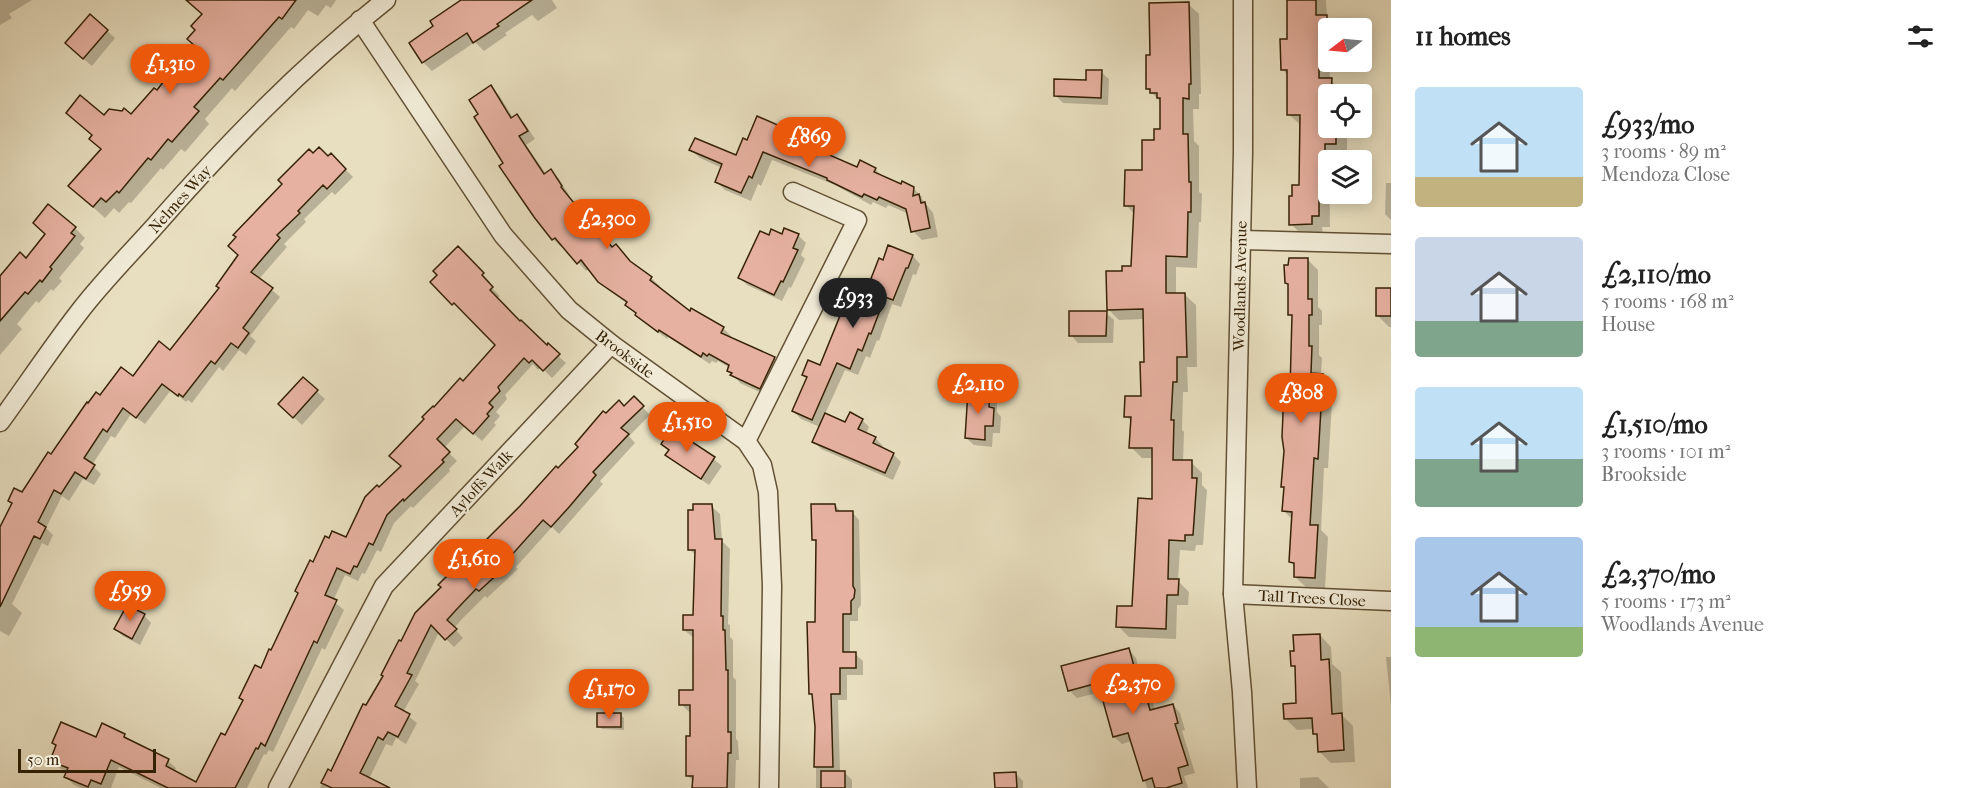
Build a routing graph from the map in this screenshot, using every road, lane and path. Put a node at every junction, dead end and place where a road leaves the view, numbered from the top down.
1 (386, 0) edge
2 (1243, 0) edge
3 (360, 20) junction
4 (793, 192) dead end
5 (1241, 240) junction
6 (1391, 244) edge
7 (611, 344) junction
8 (0, 422) edge
9 (746, 441) junction
10 (1233, 594) junction
11 (1391, 601) edge
12 (278, 788) edge
13 (769, 788) edge
14 (1247, 788) edge

1 - 3 street, Nelmes Way
2 - 5 street, Woodlands Avenue
3 - 7 street, Brookside
3 - 8 street, Nelmes Way
4 - 9 street
5 - 6 street
5 - 10 street, Woodlands Avenue
7 - 9 street, Brookside
7 - 12 street, Ayloffs Walk
9 - 13 street, Brookside
10 - 11 street, Tall Trees Close
10 - 14 street, Woodlands Avenue

